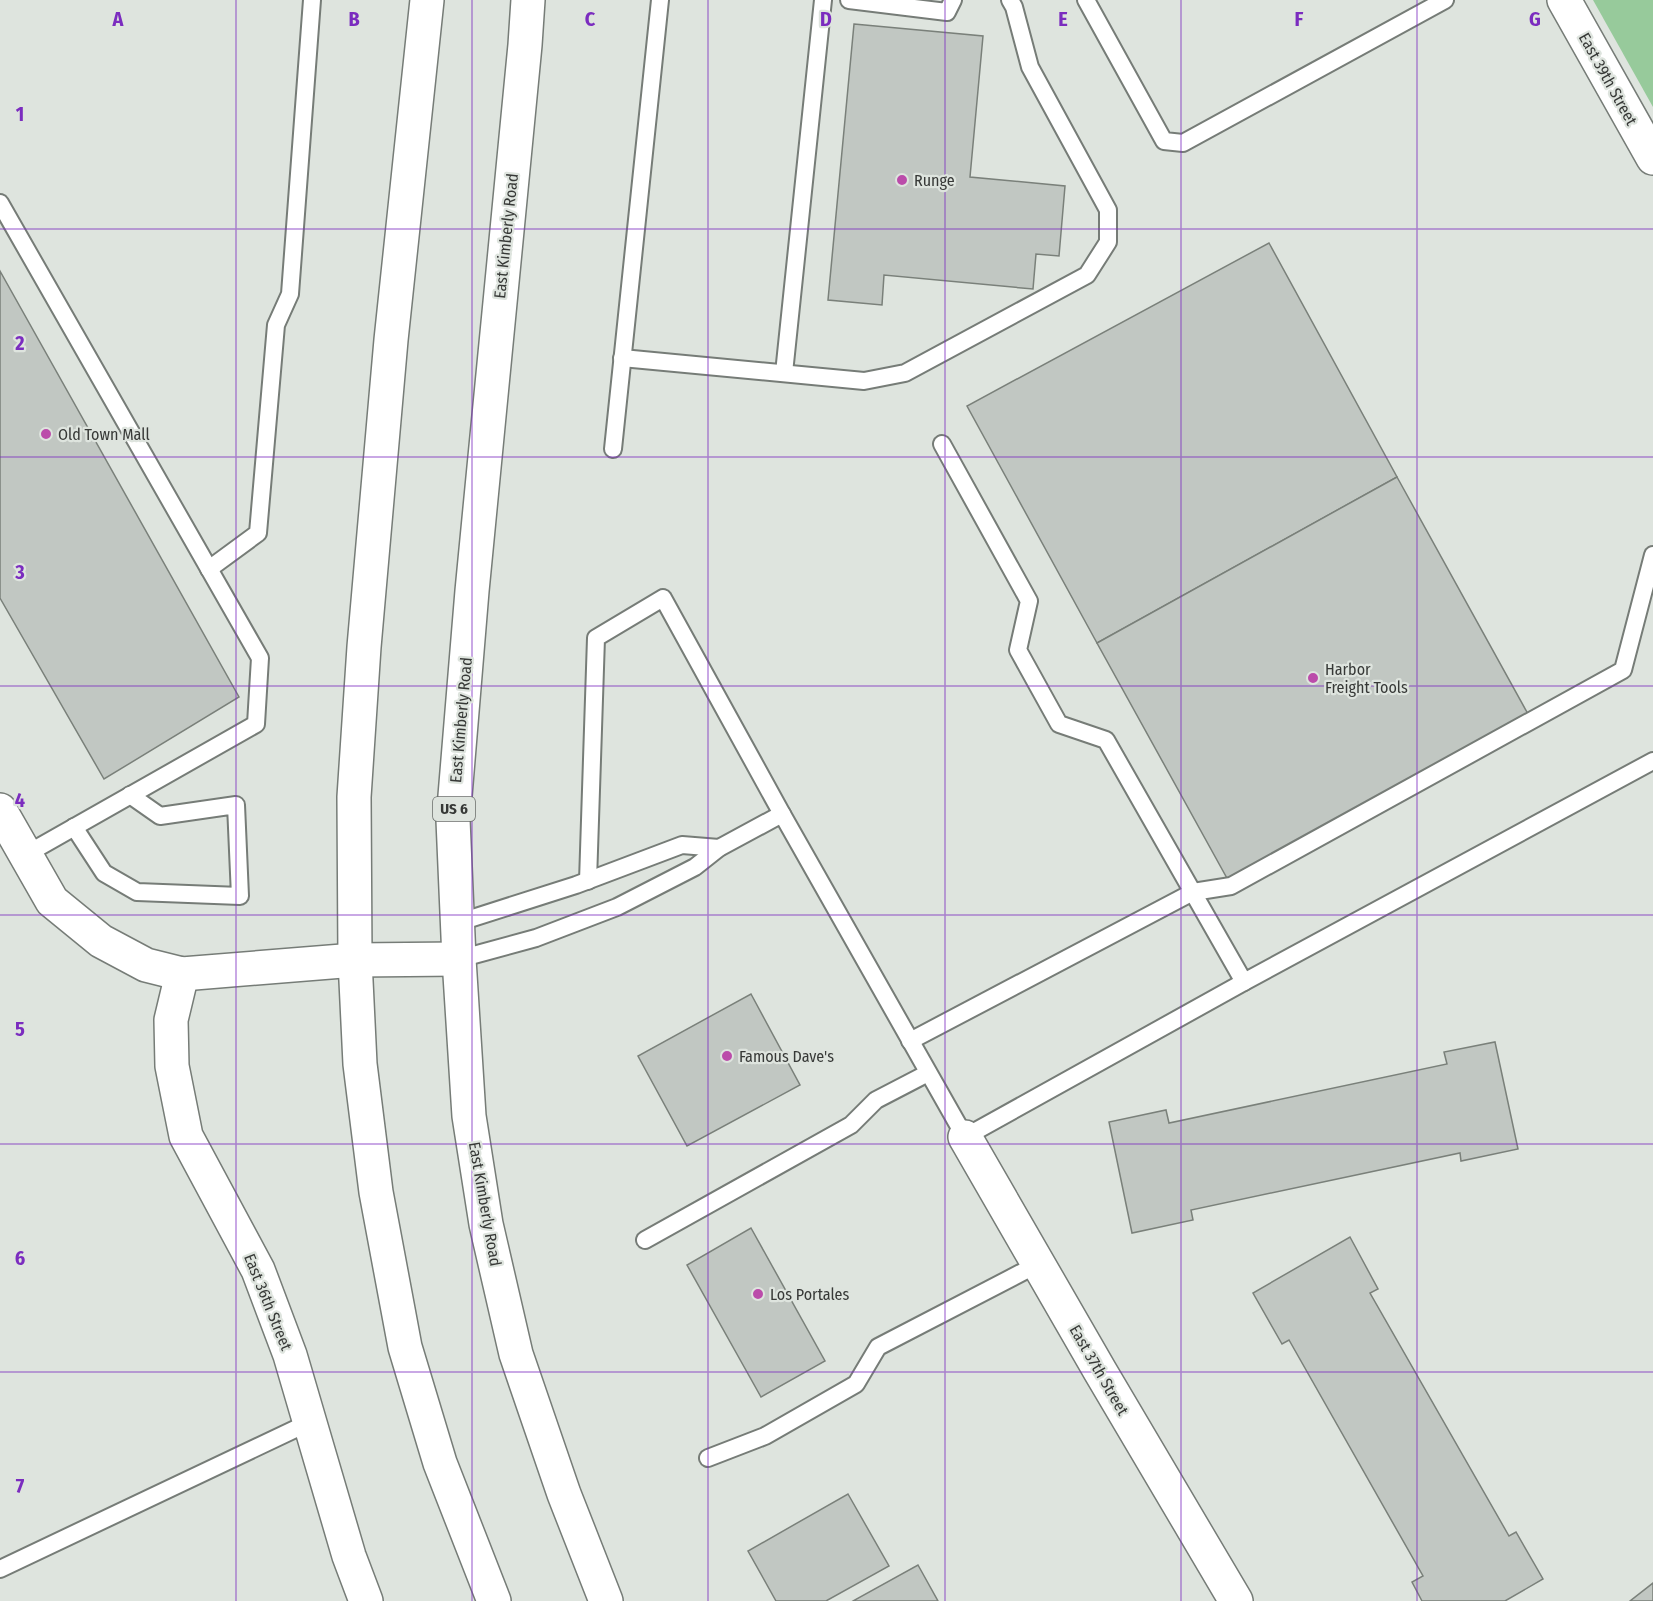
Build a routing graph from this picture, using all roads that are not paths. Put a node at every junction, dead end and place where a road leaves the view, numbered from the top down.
1 (312, 0) edge
2 (427, 0) edge
3 (528, 0) edge
4 (660, 0) edge
5 (823, 0) edge
6 (849, 0) edge
7 (953, 0) edge
8 (1010, 0) edge
9 (1086, 0) edge
10 (1445, 0) edge
11 (1564, 0) edge
12 (1653, 158) edge
13 (0, 203) edge
14 (622, 358) junction
15 (783, 373) junction
16 (942, 444) dead end
17 (613, 449) dead end
18 (1653, 555) edge
19 (209, 569) junction
20 (1653, 761) edge
21 (130, 795) junction
22 (0, 810) edge
23 (782, 814) junction
24 (74, 827) junction
25 (719, 848) junction
26 (25, 855) junction
27 (588, 881) junction
28 (1193, 892) junction
29 (457, 924) junction
30 (459, 959) junction
31 (355, 960) junction
32 (182, 974) junction
33 (1244, 982) junction
34 (910, 1041) junction
35 (928, 1073) junction
36 (965, 1137) junction
37 (645, 1240) dead end
38 (1038, 1264) junction
39 (310, 1422) junction
40 (708, 1458) dead end
41 (0, 1569) edge
42 (366, 1601) edge
43 (494, 1601) edge
44 (606, 1601) edge
45 (1236, 1601) edge

1 - 19 lane
2 - 31 main road
3 - 29 main road, East Kimberly Road / US 6
4 - 14 lane
5 - 15 lane
6 - 7 lane
8 - 15 lane
9 - 10 lane
11 - 12 main road, East 39th Street
13 - 19 lane
14 - 15 lane
14 - 17 lane
16 - 28 lane
18 - 28 lane
19 - 21 lane
20 - 33 lane
21 - 24 lane
21 - 24 lane
22 - 26 main road
23 - 25 lane
23 - 27 lane
23 - 34 lane
24 - 26 lane
25 - 27 lane
25 - 30 lane
26 - 32 main road
27 - 29 lane
28 - 33 lane
28 - 34 lane
29 - 30 main road, East Kimberly Road / US 6
30 - 31 main road
30 - 44 main road, East Kimberly Road / US 6
31 - 32 main road
31 - 43 main road
32 - 39 main road, East 36th Street
33 - 36 lane
34 - 35 lane
35 - 36 lane
35 - 37 lane
36 - 38 main road, East 37th Street
38 - 40 lane
38 - 45 main road, East 37th Street
39 - 41 lane
39 - 42 main road, East 36th Street

